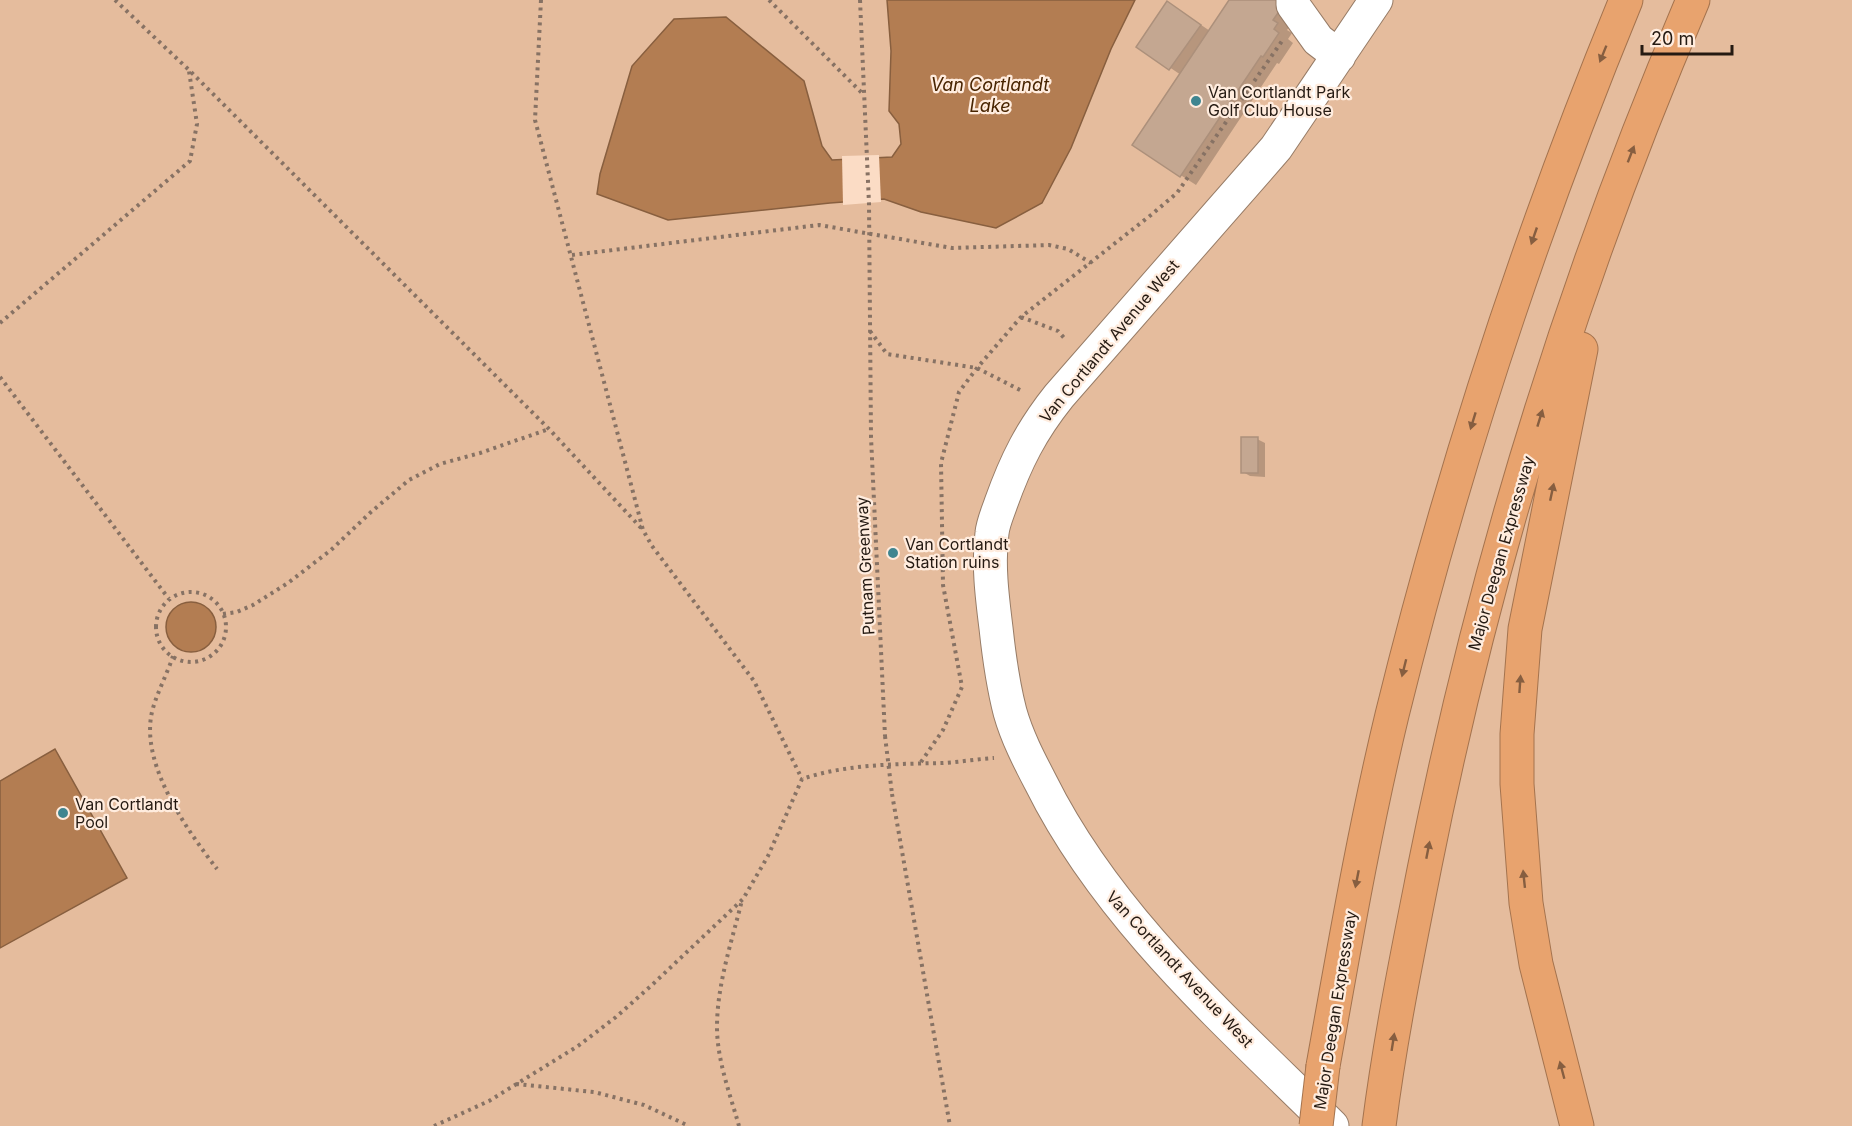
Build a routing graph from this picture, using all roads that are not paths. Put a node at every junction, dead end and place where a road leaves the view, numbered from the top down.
1 (1376, 0) edge
2 (1626, 0) edge
3 (1693, 0) edge
4 (1293, 2) edge
5 (1339, 56) junction
6 (1610, 209) junction
7 (1380, 1123) edge
8 (1316, 1126) edge
9 (1332, 1126) edge
10 (1577, 1126) edge

1 - 5 street, Van Cortlandt Avenue West
2 -> 8 highway, Major Deegan Expressway, bridge
6 -> 3 highway, Major Deegan Expressway
4 - 5 street
5 - 9 street, Van Cortlandt Avenue West
7 -> 6 highway, Major Deegan Expressway
10 -> 6 highway

